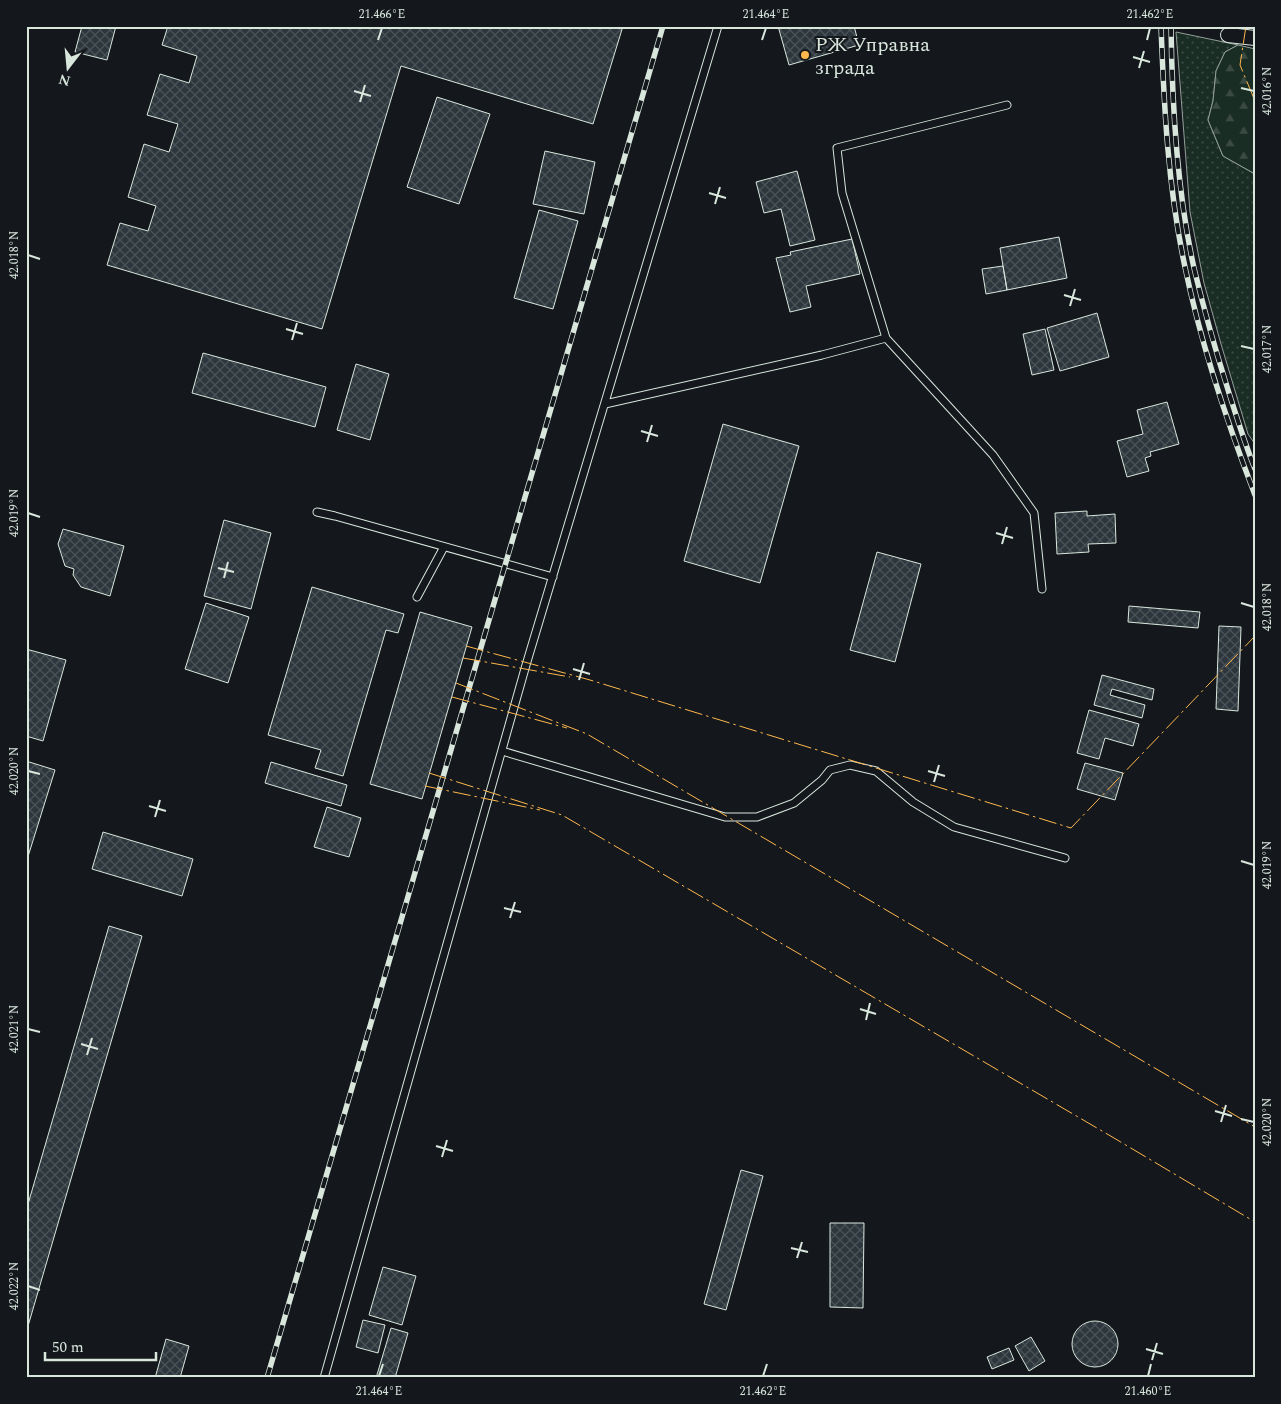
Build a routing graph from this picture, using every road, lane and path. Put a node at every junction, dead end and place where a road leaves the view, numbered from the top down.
1 (718, 26) edge
2 (1228, 35) dead end
3 (1255, 38) edge
4 (1007, 105) dead end
5 (886, 338) junction
6 (604, 404) junction
7 (318, 512) dead end
8 (444, 547) junction
9 (553, 577) junction
10 (1042, 589) dead end
11 (417, 597) dead end
12 (502, 751) junction
13 (1065, 858) dead end
14 (324, 1378) edge

1 - 6 lane
2 - 3 street
4 - 5 lane
5 - 6 lane
5 - 10 lane
6 - 9 lane
7 - 8 lane
8 - 9 lane
8 - 11 lane
9 - 12 lane
12 - 13 lane
12 - 14 lane

